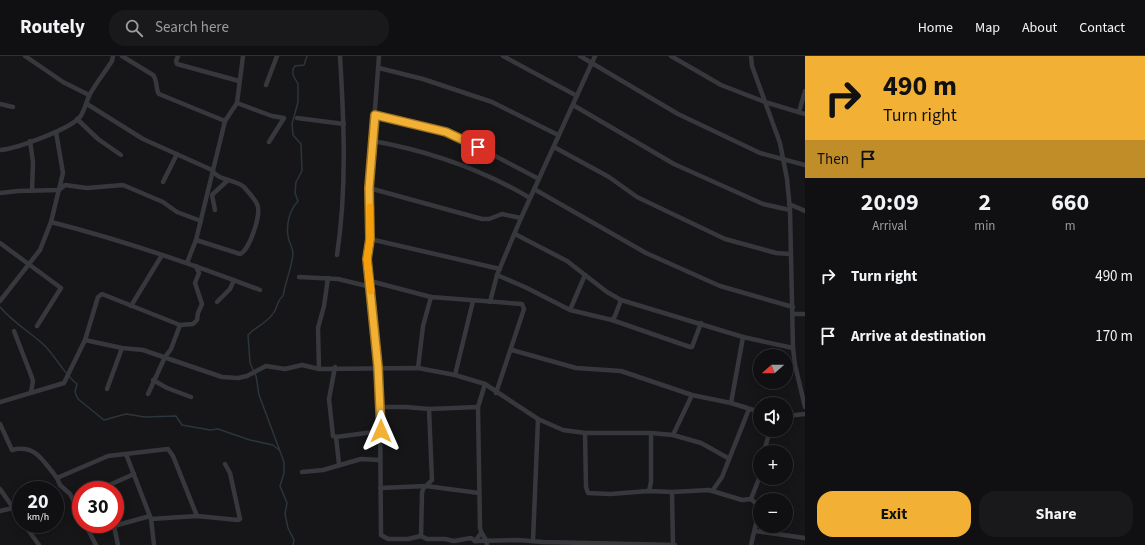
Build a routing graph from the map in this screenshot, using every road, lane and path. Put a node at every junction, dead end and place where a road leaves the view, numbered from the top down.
1 (25, 56) edge
2 (113, 56) edge
3 (122, 56) edge
4 (178, 56) edge
5 (243, 56) edge
6 (277, 56) edge
7 (340, 56) edge
8 (379, 56) edge
9 (503, 56) edge
10 (580, 56) edge
11 (595, 56) edge
12 (671, 56) edge
13 (751, 56) edge
14 (592, 62) junction
15 (379, 68) junction
16 (239, 81) junction
17 (266, 85) dead end
18 (805, 91) edge
19 (89, 95) junction
20 (577, 96) junction
21 (765, 102) junction
22 (236, 103) junction
23 (0, 104) edge
24 (87, 104) junction
25 (573, 105) junction
26 (13, 106) dead end
27 (799, 112) junction
28 (805, 114) edge
29 (375, 115) junction
30 (297, 118) dead end
31 (77, 120) junction
32 (225, 121) junction
33 (344, 124) junction
34 (56, 132) junction
35 (558, 135) junction
36 (373, 140) junction
37 (30, 141) junction
38 (269, 142) dead end
39 (554, 147) junction
40 (0, 150) edge
41 (177, 154) junction
42 (121, 155) dead end
43 (784, 159) junction
44 (805, 165) edge
45 (212, 170) junction
46 (539, 179) junction
47 (228, 180) junction
48 (163, 182) dead end
49 (369, 188) junction
50 (534, 189) junction
51 (59, 190) junction
52 (32, 191) junction
53 (0, 193) edge
54 (530, 198) junction
55 (789, 204) junction
56 (215, 210) dead end
57 (790, 210) junction
58 (805, 211) edge
59 (521, 218) junction
60 (201, 221) junction
61 (51, 222) junction
62 (515, 234) junction
63 (370, 239) junction
64 (196, 240) junction
65 (0, 243) edge
66 (790, 254) junction
67 (337, 255) dead end
68 (162, 256) junction
69 (187, 262) junction
70 (29, 265) junction
71 (196, 266) junction
72 (500, 269) junction
73 (497, 275) junction
74 (585, 275) junction
75 (299, 278) dead end
76 (328, 278) junction
77 (234, 280) junction
78 (370, 281) junction
79 (371, 287) junction
80 (260, 290) dead end
81 (431, 297) junction
82 (621, 300) junction
83 (0, 301) edge
84 (473, 301) junction
85 (217, 302) dead end
86 (490, 302) junction
87 (131, 306) junction
88 (793, 307) junction
89 (570, 310) junction
90 (793, 314) junction
91 (805, 314) edge
92 (614, 318) junction
93 (701, 323) junction
94 (180, 325) junction
95 (36, 326) dead end
96 (14, 331) dead end
97 (743, 337) junction
98 (85, 340) junction
99 (122, 348) junction
100 (793, 348) junction
101 (512, 350) junction
102 (165, 357) junction
103 (335, 367) junction
104 (378, 367) junction
105 (418, 368) junction
106 (319, 369) junction
107 (455, 375) junction
108 (153, 380) junction
109 (485, 384) junction
110 (107, 389) dead end
111 (31, 392) junction
112 (496, 393) junction
113 (148, 394) dead end
114 (692, 395) junction
115 (191, 397) dead end
116 (0, 402) edge
117 (731, 403) junction
118 (478, 407) junction
119 (805, 407) edge
120 (380, 408) junction
121 (429, 409) junction
122 (749, 409) junction
123 (753, 410) edge
124 (805, 414) edge
125 (793, 415) edge
126 (538, 419) junction
127 (0, 424) edge
128 (381, 431) junction
129 (651, 433) junction
130 (585, 434) junction
131 (673, 435) junction
132 (336, 437) junction
133 (126, 454) junction
134 (728, 458) junction
135 (380, 460) junction
136 (225, 464) dead end
137 (339, 464) junction
138 (302, 472) dead end
139 (134, 474) junction
140 (57, 478) junction
141 (118, 481) edge
142 (756, 485) edge
143 (426, 486) junction
144 (380, 488) junction
145 (0, 489) edge
146 (713, 490) junction
147 (649, 491) junction
148 (672, 492) junction
149 (479, 493) junction
150 (72, 498) edge
151 (751, 499) joint
152 (12, 507) edge
153 (12, 508) edge
154 (0, 511) edge
155 (197, 516) junction
156 (151, 517) junction
157 (30, 533) edge
158 (90, 533) edge
159 (481, 533) junction
160 (754, 533) edge
161 (769, 533) edge
162 (421, 536) junction
163 (805, 538) edge
164 (475, 541) junction
165 (533, 541) junction
166 (487, 543) edge
167 (543, 544) edge
168 (39, 545) edge
169 (96, 545) edge
170 (118, 545) edge
171 (154, 545) edge
172 (602, 545) edge
173 (651, 545) edge
174 (674, 545) edge
175 (751, 545) edge

1 - 19 street
2 - 19 street
3 - 32 street
4 - 16 street
5 - 16 street
6 - 17 street
7 - 33 street
8 - 15 street
9 - 20 street
10 - 14 street
11 - 14 street
12 - 21 street
13 - 21 street
14 - 20 street
14 - 43 street
15 - 29 street
15 - 35 street
16 - 22 street
18 - 27 street
19 - 24 street
20 - 25 street
21 - 27 street
21 - 43 street
22 - 32 street
22 - 38 street
23 - 26 street
24 - 31 street
24 - 41 street
25 - 35 street
25 - 57 street
27 - 28 street
29 - 36 street
29 - 46 street
30 - 33 street
31 - 34 street
31 - 42 street
32 - 45 street
33 - 67 street
34 - 37 street
34 - 51 street
35 - 39 street
36 - 49 street
36 - 54 street
37 - 40 street
37 - 52 street
39 - 46 street
39 - 66 street
41 - 45 street
41 - 48 street
43 - 44 street
43 - 55 street
45 - 47 street
45 - 60 street
46 - 50 street
47 - 56 street
47 - 64 street
49 - 59 street
49 - 63 street
50 - 54 street
50 - 88 street
51 - 52 street
51 - 60 street
51 - 61 street
52 - 53 street
54 - 59 street
55 - 57 street
55 - 58 street
57 - 66 street
59 - 62 street
60 - 64 street
61 - 68 street
61 - 70 street
62 - 72 street
62 - 74 street
63 - 72 street
63 - 78 street
64 - 69 street
65 - 70 street
66 - 88 street
68 - 69 street
68 - 87 street
69 - 71 street
70 - 83 street
70 - 95 street
71 - 77 street
71 - 94 street
72 - 73 street
73 - 86 street
73 - 89 street
74 - 82 street
74 - 89 street
75 - 76 street
76 - 79 street
76 - 106 street
77 - 80 street
77 - 85 street
78 - 79 street
78 - 81 street
79 - 104 street
81 - 84 street
81 - 105 street
82 - 92 street
82 - 93 street
84 - 86 street
84 - 107 street
86 - 101 street
87 - 94 street
87 - 98 street
88 - 90 street
89 - 92 street
90 - 91 street
90 - 100 street
92 - 93 street
93 - 97 street
94 - 102 street
96 - 111 street
97 - 100 street
97 - 117 street
98 - 99 street
98 - 111 street
99 - 102 street
99 - 110 street
100 - 119 street
101 - 112 street
101 - 114 street
102 - 106 street
102 - 108 street
103 - 104 street
103 - 106 street
103 - 132 street
104 - 105 street
104 - 120 street
105 - 107 street
107 - 109 street
108 - 113 street
108 - 115 street
109 - 112 street
109 - 118 street
111 - 116 street
112 - 126 street
114 - 117 street
114 - 131 street
117 - 122 street
118 - 121 street
118 - 149 street
120 - 121 street
120 - 128 street
121 - 143 street
122 - 123 street
122 - 134 street
124 - 125 street
126 - 130 street
126 - 165 street
127 - 140 street
128 - 132 street
128 - 135 street
129 - 130 street
129 - 131 street
129 - 147 street
130 - 147 street
131 - 134 street
132 - 137 street
133 - 139 street
133 - 140 street
133 - 155 street
134 - 146 street
135 - 137 street
135 - 144 street
136 - 155 street
137 - 138 street
139 - 141 street
139 - 156 street
140 - 150 street
142 - 151 street
143 - 144 street
143 - 149 street
143 - 162 street
144 - 162 street
145 - 152 street
146 - 148 street
146 - 151 street
147 - 148 street
148 - 174 street
149 - 159 street
153 - 154 street
155 - 156 street
156 - 170 street
156 - 171 street
157 - 168 street
158 - 169 street
159 - 164 street
159 - 166 street
160 - 175 street
161 - 163 street
162 - 164 street
164 - 166 street
165 - 166 street
165 - 167 street
167 - 172 street
172 - 173 street
173 - 174 street

